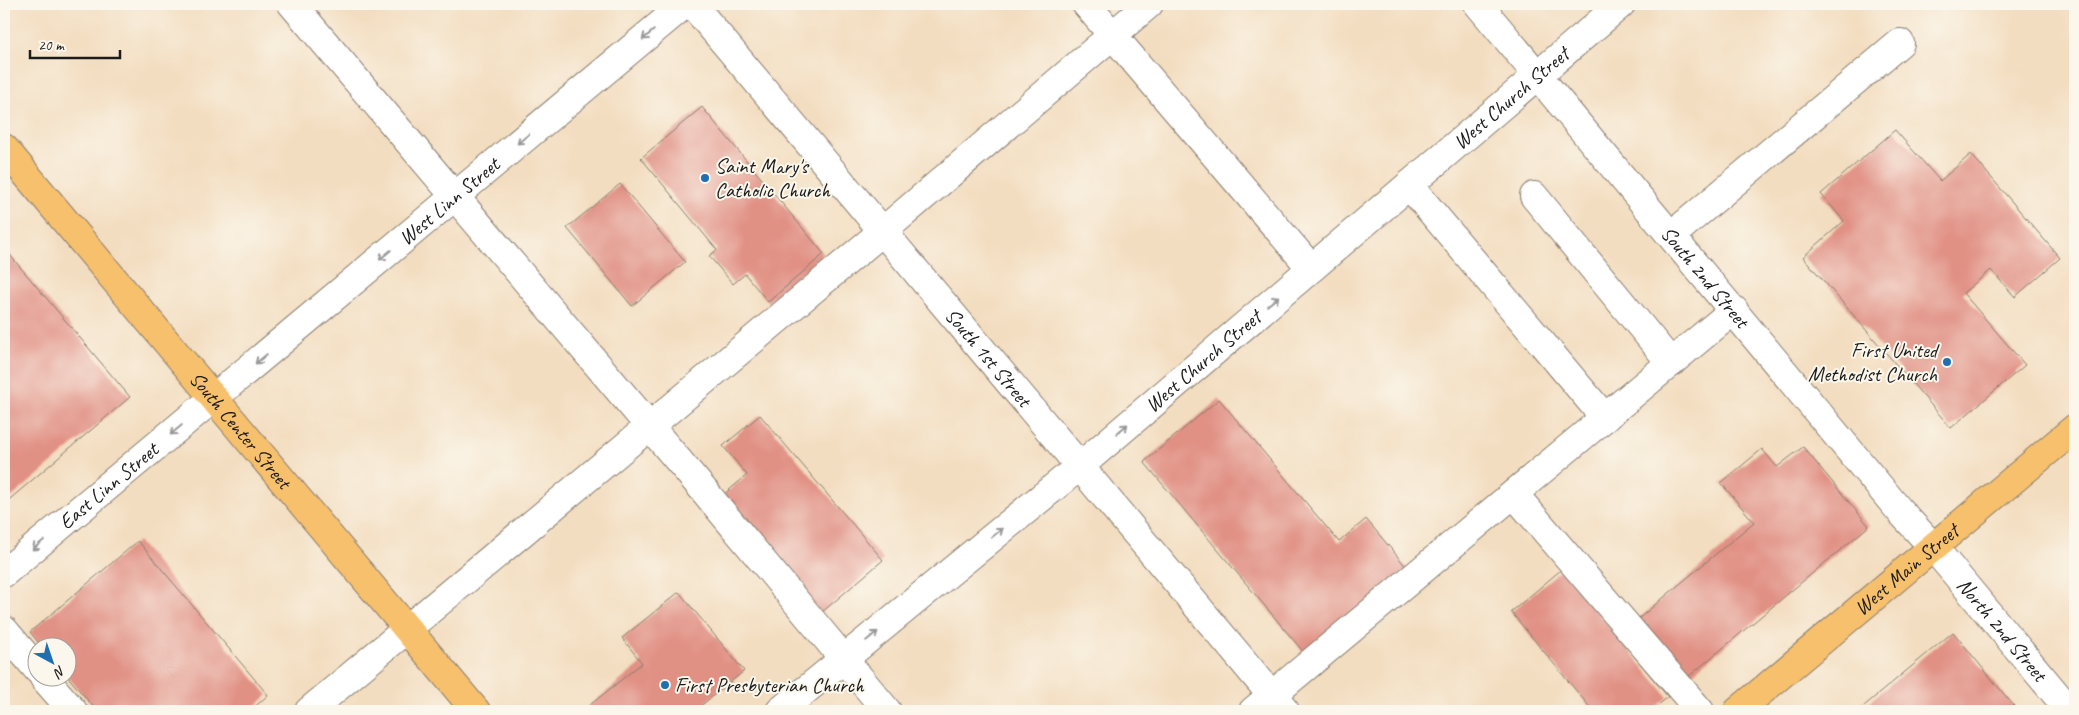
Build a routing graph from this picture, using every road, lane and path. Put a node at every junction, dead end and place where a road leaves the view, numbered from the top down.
1 (292, 4) edge
2 (685, 4) edge
3 (692, 4) edge
4 (1086, 4) edge
5 (1149, 4) edge
6 (1478, 4) edge
7 (1621, 4) edge
8 (1113, 35) junction
9 (1900, 43) dead end
10 (1538, 75) junction
11 (4, 148) edge
12 (1409, 185) junction
13 (455, 196) junction
14 (1534, 196) dead end
15 (882, 231) junction
16 (1672, 235) junction
17 (1311, 268) junction
18 (1734, 310) junction
19 (1671, 363) junction
20 (213, 399) junction
21 (1604, 418) junction
22 (649, 428) junction
23 (2075, 428) edge
24 (1080, 466) junction
25 (1514, 494) junction
26 (1934, 548) junction
27 (4, 573) edge
28 (4, 630) edge
29 (408, 630) junction
30 (28, 658) edge
31 (843, 659) junction
32 (53, 688) edge
33 (1270, 706) edge
34 (73, 711) edge
35 (308, 711) edge
36 (476, 711) edge
37 (780, 711) edge
38 (887, 711) edge
39 (1700, 711) edge
40 (1738, 711) edge
41 (2070, 711) edge

1 - 13 street
2 -> 13 street, West Linn Street
3 - 15 street, South 1st Street
4 - 8 street
5 - 8 street
6 - 10 street, South 2nd Street
7 - 10 street, West Church Street
8 - 15 street
8 - 17 street
9 - 16 street
10 - 12 street, West Church Street
10 - 16 street, South 2nd Street
11 - 20 main road, South Center Street
12 - 17 street, West Church Street
12 - 21 street
13 -> 20 street, West Linn Street
13 - 22 street
14 - 19 street
15 - 22 street
15 - 24 street, South 1st Street
16 - 18 street, South 2nd Street
24 -> 17 street, West Church Street
18 - 19 street
18 - 26 street, South 2nd Street
19 - 21 street
20 -> 27 street, East Linn Street
20 - 29 main road, South Center Street
21 - 25 street
22 - 29 street
22 - 31 street
23 - 26 main road, West Main Street
31 -> 24 street, West Church Street
24 - 33 street, South 1st Street
25 - 33 street
25 - 39 street
26 - 40 main road, West Main Street
26 - 41 street, North 2nd Street
28 - 30 street
29 - 35 street
29 - 36 main road, South Center Street
31 - 37 street, West Church Street
31 - 38 street
32 - 34 street

